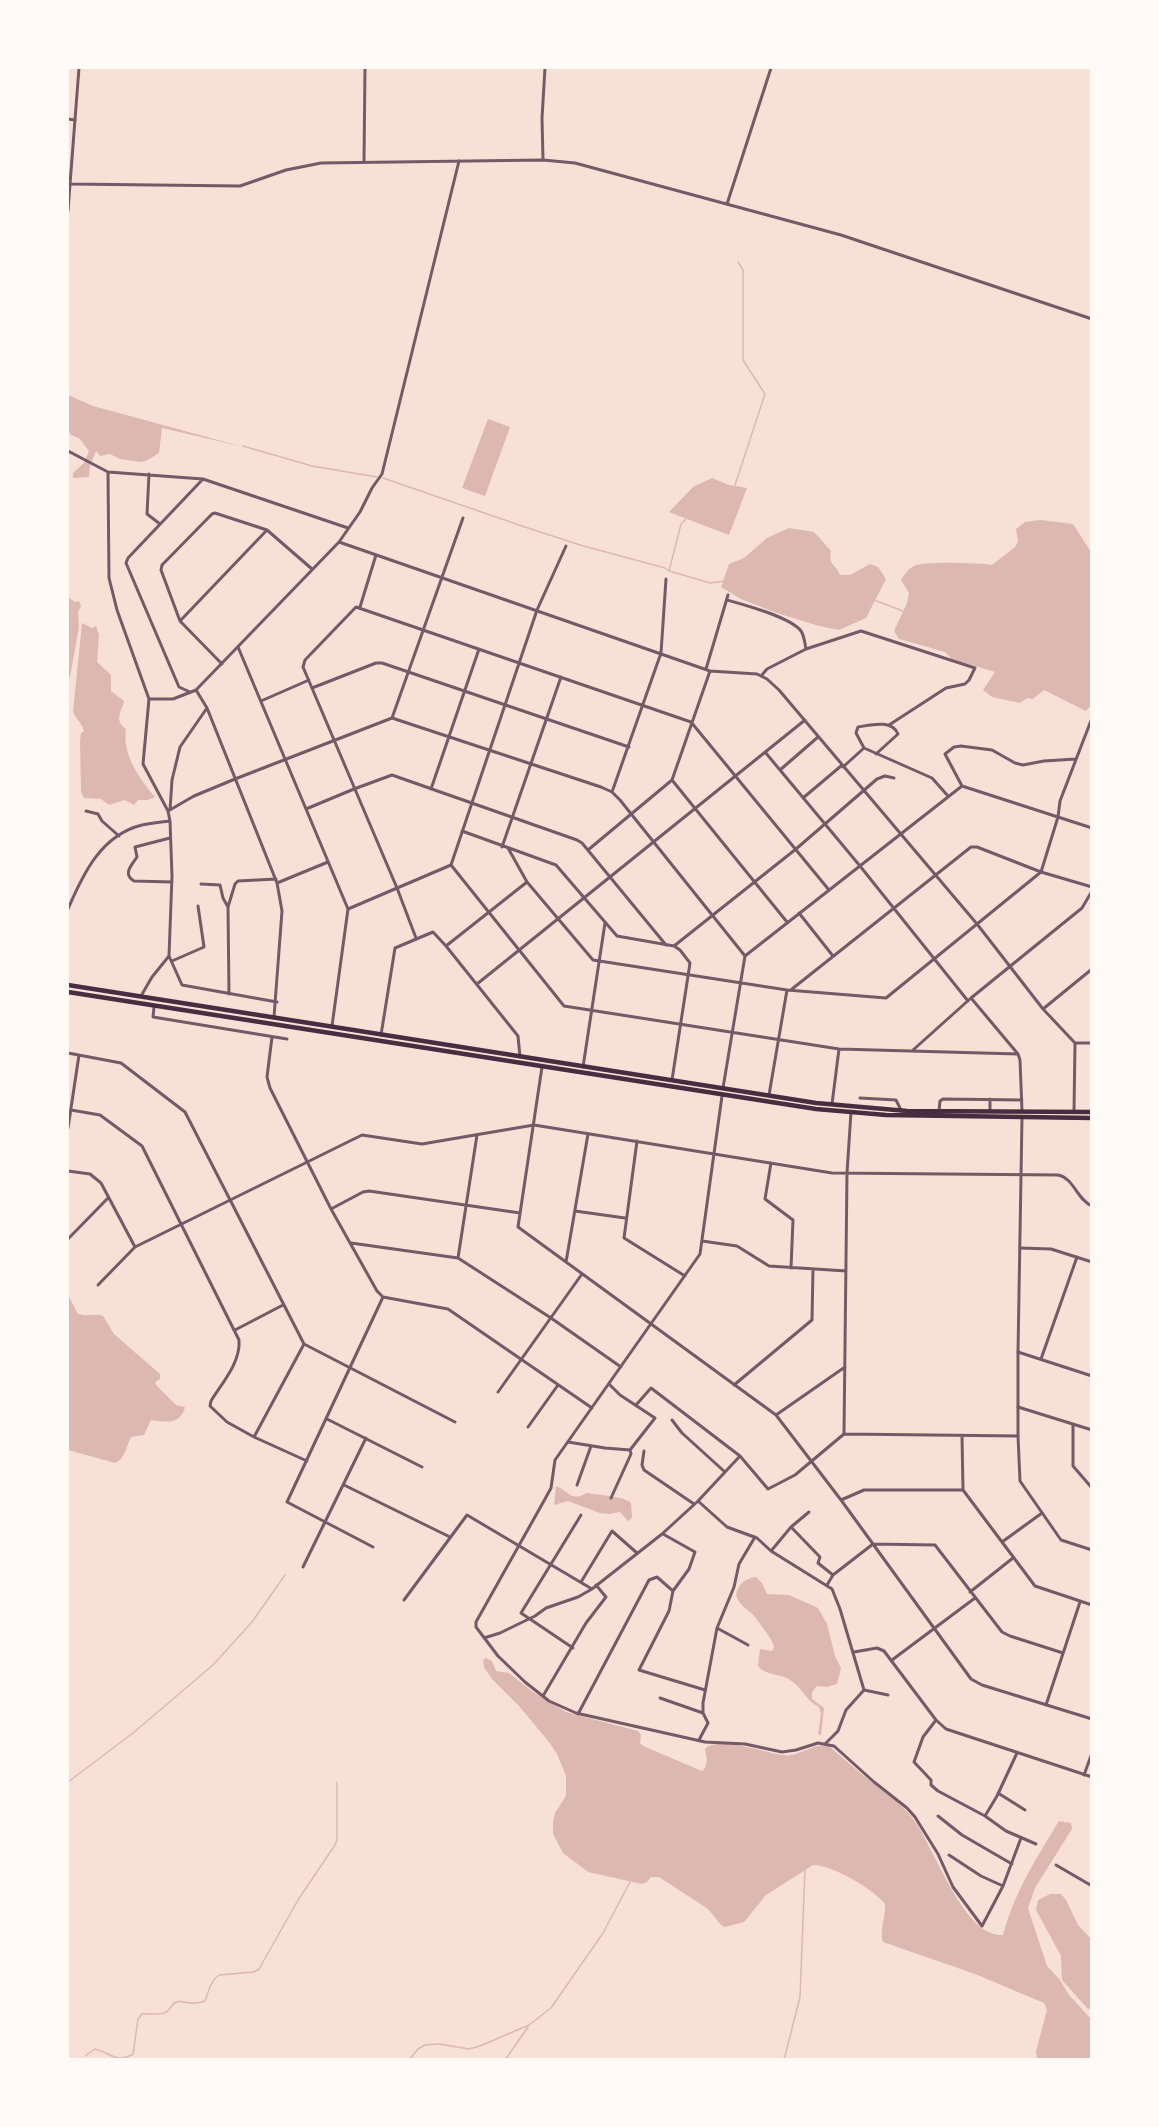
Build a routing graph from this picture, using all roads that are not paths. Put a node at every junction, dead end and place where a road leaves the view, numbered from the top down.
1 (79, 68) edge
2 (365, 68) edge
3 (545, 68) edge
4 (771, 68) edge
5 (68, 119) edge
6 (75, 120) junction
7 (543, 160) junction
8 (69, 161) edge
9 (459, 161) junction
10 (364, 162) junction
11 (70, 184) junction
12 (727, 204) junction
13 (68, 211) edge
14 (1092, 319) edge
15 (68, 451) edge
16 (108, 472) junction
17 (149, 474) junction
18 (203, 478) junction
19 (463, 518) dead end
20 (160, 524) junction
21 (348, 528) junction
22 (267, 530) junction
23 (339, 542) junction
24 (566, 546) dead end
25 (376, 555) junction
26 (312, 569) junction
27 (442, 577) junction
28 (666, 579) dead end
29 (728, 595) dead end
30 (727, 600) junction
31 (360, 608) junction
32 (537, 610) junction
33 (180, 621) junction
34 (423, 630) junction
35 (238, 647) junction
36 (478, 649) junction
37 (806, 649) junction
38 (661, 653) junction
39 (520, 663) junction
40 (222, 664) junction
41 (708, 670) junction
42 (408, 672) junction
43 (761, 676) junction
44 (561, 677) junction
45 (309, 680) junction
46 (312, 688) junction
47 (196, 690) junction
48 (464, 691) junction
49 (190, 692) junction
50 (149, 699) junction
51 (261, 701) junction
52 (505, 705) junction
53 (643, 705) junction
54 (207, 708) junction
55 (392, 718) junction
56 (1092, 718) edge
57 (547, 719) junction
58 (805, 720) junction
59 (691, 722) junction
60 (889, 725) junction
61 (448, 736) junction
62 (818, 737) junction
63 (334, 740) junction
64 (629, 747) junction
65 (864, 748) junction
66 (490, 749) junction
67 (765, 752) junction
68 (876, 754) junction
69 (1076, 759) junction
70 (285, 760) junction
71 (532, 763) junction
72 (842, 766) junction
73 (780, 770) junction
74 (735, 776) junction
75 (235, 778) junction
76 (894, 778) dead end
77 (672, 780) junction
78 (962, 786) junction
79 (354, 789) junction
80 (431, 789) junction
81 (864, 791) junction
82 (612, 792) junction
83 (948, 796) junction
84 (803, 798) junction
85 (472, 803) junction
86 (695, 808) junction
87 (306, 809) junction
88 (169, 810) junction
89 (86, 811) dead end
90 (631, 815) junction
91 (513, 817) junction
92 (1058, 817) junction
93 (170, 821) junction
94 (825, 824) junction
95 (1092, 828) edge
96 (462, 831) junction
97 (900, 834) junction
98 (119, 836) junction
99 (170, 838) junction
100 (653, 842) junction
101 (502, 847) junction
102 (508, 849) junction
103 (796, 849) junction
104 (588, 850) junction
105 (328, 861) junction
106 (451, 865) junction
107 (860, 866) junction
108 (1041, 872) junction
109 (934, 874) junction
110 (610, 876) junction
111 (276, 881) junction
112 (754, 881) junction
113 (172, 882) junction
114 (527, 882) junction
115 (201, 884) dead end
116 (397, 888) junction
117 (1092, 889) edge
118 (829, 890) junction
119 (584, 897) junction
120 (198, 906) dead end
121 (228, 907) junction
122 (68, 909) edge
123 (348, 909) junction
124 (893, 909) junction
125 (488, 913) junction
126 (799, 914) junction
127 (712, 915) junction
128 (558, 918) junction
129 (787, 922) junction
130 (605, 923) junction
131 (977, 924) junction
132 (416, 938) junction
133 (666, 945) junction
134 (447, 946) junction
135 (674, 946) junction
136 (518, 951) junction
137 (169, 956) junction
138 (745, 956) junction
139 (833, 956) junction
140 (934, 959) junction
141 (172, 961) junction
142 (599, 962) junction
143 (1011, 966) junction
144 (1092, 969) edge
145 (688, 975) junction
146 (741, 983) junction
147 (477, 984) junction
148 (68, 985) edge
149 (789, 990) junction
150 (68, 992) edge
151 (229, 994) junction
152 (141, 997) junction
153 (970, 1000) junction
154 (277, 1002) junction
155 (139, 1004) junction
156 (154, 1007) junction
157 (1043, 1009) junction
158 (591, 1011) junction
159 (274, 1019) junction
160 (680, 1025) junction
161 (332, 1028) junction
162 (732, 1033) junction
163 (381, 1035) junction
164 (272, 1037) junction
165 (287, 1039) dead end
166 (779, 1040) junction
167 (1075, 1043) junction
168 (1092, 1043) edge
169 (839, 1049) junction
170 (911, 1051) junction
171 (68, 1053) edge
172 (1018, 1054) junction
173 (79, 1055) junction
174 (520, 1057) junction
175 (542, 1067) junction
176 (582, 1068) junction
177 (672, 1082) junction
178 (723, 1093) junction
179 (769, 1097) junction
180 (860, 1098) dead end
181 (990, 1099) junction
182 (1022, 1100) junction
183 (832, 1105) junction
184 (71, 1110) junction
185 (901, 1110) junction
186 (939, 1111) junction
187 (990, 1111) junction
188 (851, 1112) junction
189 (1074, 1112) junction
190 (1092, 1112) edge
191 (1022, 1115) junction
192 (1092, 1118) edge
193 (534, 1125) junction
194 (68, 1128) edge
195 (588, 1133) junction
196 (477, 1135) junction
197 (637, 1141) junction
198 (714, 1154) junction
199 (307, 1161) junction
200 (771, 1163) junction
201 (68, 1171) edge
202 (848, 1173) junction
203 (1022, 1174) junction
204 (109, 1197) junction
205 (230, 1200) junction
206 (466, 1205) junction
207 (1092, 1206) edge
208 (331, 1209) junction
209 (575, 1211) junction
210 (520, 1212) junction
211 (625, 1218) junction
212 (182, 1224) junction
213 (68, 1239) edge
214 (702, 1241) junction
215 (351, 1243) junction
216 (135, 1247) junction
217 (1020, 1248) junction
218 (1077, 1257) junction
219 (458, 1258) junction
220 (566, 1262) junction
221 (1092, 1262) edge
222 (791, 1268) junction
223 (813, 1269) junction
224 (846, 1271) junction
225 (582, 1274) junction
226 (685, 1276) junction
227 (98, 1285) dead end
228 (383, 1297) junction
229 (283, 1305) junction
230 (551, 1318) junction
231 (651, 1324) junction
232 (235, 1330) junction
233 (304, 1344) junction
234 (1018, 1352) junction
235 (521, 1359) junction
236 (1041, 1359) junction
237 (845, 1366) junction
238 (621, 1367) junction
239 (351, 1369) junction
240 (1092, 1376) edge
241 (558, 1384) junction
242 (609, 1384) junction
243 (734, 1385) junction
244 (498, 1392) dead end
245 (636, 1405) junction
246 (1018, 1407) junction
247 (592, 1408) junction
248 (776, 1415) junction
249 (327, 1419) junction
250 (672, 1420) dead end
251 (455, 1422) dead end
252 (1073, 1424) junction
253 (528, 1427) dead end
254 (1092, 1430) edge
255 (844, 1434) junction
256 (962, 1436) junction
257 (1018, 1436) junction
258 (254, 1437) junction
259 (366, 1438) junction
260 (568, 1442) junction
261 (591, 1446) junction
262 (630, 1450) junction
263 (644, 1451) dead end
264 (740, 1455) junction
265 (812, 1460) junction
266 (307, 1461) junction
267 (422, 1467) dead end
268 (725, 1472) junction
269 (344, 1485) junction
270 (577, 1485) dead end
271 (1092, 1488) edge
272 (963, 1490) junction
273 (612, 1498) dead end
274 (841, 1500) junction
275 (696, 1503) junction
276 (809, 1512) dead end
277 (1042, 1513) junction
278 (581, 1515) dead end
279 (325, 1522) junction
280 (792, 1527) junction
281 (662, 1534) junction
282 (450, 1537) junction
283 (755, 1537) junction
284 (1002, 1543) junction
285 (873, 1544) junction
286 (520, 1546) junction
287 (374, 1547) dead end
288 (1092, 1550) edge
289 (771, 1551) junction
290 (638, 1553) junction
291 (1013, 1558) junction
292 (552, 1564) junction
293 (303, 1567) dead end
294 (833, 1575) junction
295 (581, 1582) junction
296 (596, 1585) junction
297 (827, 1585) junction
298 (592, 1589) junction
299 (673, 1591) junction
300 (970, 1592) junction
301 (975, 1598) junction
302 (404, 1600) dead end
303 (1080, 1602) junction
304 (1092, 1605) edge
305 (528, 1619) junction
306 (717, 1628) junction
307 (934, 1628) junction
308 (484, 1638) junction
309 (748, 1645) dead end
310 (573, 1647) junction
311 (854, 1652) junction
312 (1063, 1653) junction
313 (892, 1660) junction
314 (705, 1690) junction
315 (864, 1690) junction
316 (888, 1695) dead end
317 (543, 1696) junction
318 (660, 1698) dead end
319 (1046, 1705) junction
320 (702, 1713) junction
321 (578, 1714) junction
322 (1092, 1719) edge
323 (936, 1720) junction
324 (699, 1740) junction
325 (825, 1743) junction
326 (1017, 1753) junction
327 (1092, 1753) edge
328 (1084, 1775) junction
329 (1092, 1777) edge
330 (998, 1793) junction
331 (1024, 1810) dead end
332 (938, 1816) dead end
333 (985, 1816) junction
334 (1021, 1838) junction
335 (1036, 1844) dead end
336 (949, 1855) dead end
337 (1012, 1864) junction
338 (1056, 1865) dead end
339 (1003, 1886) junction
340 (1092, 1886) edge

1 - 6 street
2 - 10 street
3 - 7 street
4 - 12 street
5 - 6 street
6 - 8 street
7 - 9 street
7 - 12 street
8 - 11 street
9 - 10 street
9 - 21 street
10 - 11 street
11 - 13 street
12 - 14 street
15 - 16 street
16 - 17 street
16 - 50 street
17 - 18 street
17 - 20 street
18 - 20 street
18 - 21 street
19 - 27 street
20 - 49 street
21 - 23 street
22 - 26 street
22 - 33 street
22 - 33 street
23 - 25 street
23 - 26 street
24 - 32 street
25 - 27 street
25 - 31 street
26 - 35 street
27 - 32 street
27 - 34 street
28 - 38 street
29 - 30 street
30 - 37 street
30 - 41 street
31 - 34 street
31 - 45 street
32 - 38 street
32 - 39 street
33 - 40 street
34 - 36 street
34 - 42 street
35 - 40 street
35 - 51 street
36 - 39 street
36 - 48 street
37 - 43 street
37 - 60 street
38 - 41 street
38 - 53 street
39 - 44 street
39 - 52 street
40 - 47 street
41 - 43 street
41 - 59 street
42 - 46 street
42 - 48 street
42 - 55 street
43 - 58 street
44 - 53 street
44 - 57 street
45 - 46 street
45 - 51 street
46 - 63 street
47 - 49 street
47 - 54 street
48 - 52 street
48 - 61 street
49 - 50 street
50 - 88 street
51 - 70 street
52 - 57 street
52 - 66 street
53 - 59 street
53 - 64 street
54 - 75 street
54 - 88 street
55 - 61 street
55 - 63 street
56 - 69 street
57 - 64 street
57 - 71 street
58 - 62 street
58 - 67 street
59 - 74 street
59 - 77 street
60 - 65 street
60 - 68 street
61 - 66 street
61 - 80 street
62 - 72 street
62 - 73 street
63 - 70 street
63 - 79 street
64 - 82 street
65 - 68 street
65 - 72 street
66 - 71 street
66 - 85 street
67 - 73 street
67 - 74 street
68 - 83 street
69 - 78 street
69 - 92 street
70 - 75 street
70 - 87 street
71 - 82 street
71 - 91 street
72 - 81 street
72 - 84 street
73 - 84 street
74 - 86 street
74 - 103 street
75 - 88 street
75 - 111 street
76 - 81 street
77 - 86 street
77 - 90 street
78 - 83 street
78 - 92 street
79 - 80 street
79 - 87 street
79 - 116 street
80 - 85 street
81 - 94 street
81 - 97 street
82 - 90 street
83 - 97 street
84 - 94 street
85 - 91 street
85 - 96 street
86 - 100 street
86 - 112 street
87 - 105 street
88 - 93 street
89 - 98 street
90 - 100 street
90 - 104 street
91 - 101 street
91 - 104 street
92 - 95 street
92 - 108 street
93 - 98 street
93 - 99 street
94 - 103 street
94 - 107 street
96 - 101 street
96 - 106 street
97 - 107 street
97 - 109 street
98 - 122 street
99 - 113 street
99 - 113 street
100 - 110 street
100 - 127 street
101 - 102 street
102 - 114 street
102 - 119 street
103 - 112 street
103 - 118 street
104 - 110 street
105 - 111 street
105 - 123 street
106 - 116 street
106 - 125 street
107 - 118 street
107 - 124 street
108 - 109 street
108 - 117 street
108 - 131 street
109 - 124 street
109 - 131 street
110 - 119 street
110 - 133 street
111 - 121 street
111 - 154 street
112 - 127 street
112 - 129 street
113 - 137 street
114 - 125 street
114 - 128 street
115 - 121 street
116 - 123 street
116 - 132 street
117 - 143 street
118 - 126 street
119 - 128 street
119 - 130 street
120 - 141 street
121 - 151 street
123 - 161 street
124 - 139 street
124 - 140 street
125 - 134 street
125 - 136 street
126 - 129 street
126 - 139 street
127 - 135 street
127 - 138 street
128 - 136 street
128 - 142 street
129 - 138 street
130 - 133 street
130 - 142 street
131 - 140 street
131 - 143 street
132 - 134 street
132 - 163 street
133 - 135 street
134 - 147 street
135 - 145 street
136 - 147 street
136 - 158 street
137 - 141 street
137 - 152 street
138 - 146 street
139 - 149 street
140 - 149 street
140 - 153 street
141 - 151 street
142 - 145 street
142 - 158 street
143 - 153 street
143 - 157 street
144 - 157 street
145 - 146 street
145 - 160 street
146 - 149 street
146 - 162 street
147 - 174 street
148 - 152 highway
149 - 166 street
150 - 155 highway
151 - 154 street
152 - 155 highway
152 - 159 highway
153 - 170 street
153 - 172 street
154 - 159 street
155 - 156 highway
156 - 164 street
156 - 175 highway
157 - 167 street
158 - 160 street
158 - 176 street
159 - 161 highway
160 - 162 street
160 - 177 street
161 - 163 highway
162 - 166 street
162 - 178 street
163 - 174 highway
164 - 165 street
164 - 199 street
166 - 169 street
166 - 179 street
167 - 168 street
167 - 189 street
169 - 170 street
169 - 183 street
170 - 172 street
171 - 173 street
172 - 182 street
173 - 184 street
173 - 205 street
174 - 176 highway
175 - 178 highway
175 - 193 street
176 - 177 highway
177 - 178 highway
178 - 179 highway
178 - 188 highway
178 - 198 street
179 - 183 highway
180 - 185 street
181 - 182 street
181 - 186 street
181 - 187 street
182 - 191 street
183 - 185 highway
184 - 194 street
184 - 212 street
185 - 186 highway
186 - 187 highway
187 - 191 highway
188 - 191 highway
188 - 202 street
189 - 190 highway
189 - 191 highway
191 - 192 highway
191 - 203 street
193 - 195 street
193 - 196 street
193 - 210 street
195 - 197 street
195 - 209 street
196 - 199 street
196 - 206 street
197 - 198 street
197 - 211 street
198 - 200 street
198 - 214 street
199 - 205 street
199 - 208 street
200 - 202 street
200 - 222 street
201 - 204 street
202 - 203 street
202 - 224 street
203 - 207 street
203 - 217 street
204 - 213 street
204 - 216 street
205 - 212 street
205 - 229 street
206 - 208 street
206 - 210 street
206 - 219 street
208 - 215 street
209 - 211 street
209 - 220 street
210 - 220 street
211 - 226 street
212 - 216 street
212 - 232 street
214 - 222 street
214 - 226 street
215 - 219 street
215 - 228 street
216 - 227 street
217 - 218 street
217 - 234 street
218 - 221 street
218 - 236 street
219 - 230 street
220 - 225 street
222 - 223 street
223 - 224 street
223 - 243 street
224 - 237 street
225 - 230 street
225 - 231 street
226 - 231 street
228 - 235 street
228 - 239 street
229 - 232 street
229 - 233 street
230 - 235 street
230 - 238 street
231 - 238 street
231 - 243 street
232 - 258 street
233 - 239 street
233 - 258 street
234 - 236 street
234 - 246 street
235 - 241 street
235 - 244 street
236 - 240 street
237 - 248 street
237 - 255 street
238 - 242 street
239 - 249 street
239 - 251 street
241 - 247 street
241 - 253 street
242 - 245 street
242 - 247 street
243 - 248 street
245 - 262 street
245 - 264 street
246 - 252 street
246 - 257 street
247 - 260 street
248 - 265 street
249 - 259 street
249 - 266 street
250 - 268 street
252 - 254 street
252 - 271 street
255 - 256 street
255 - 265 street
256 - 257 street
256 - 272 street
257 - 277 street
258 - 266 street
259 - 267 street
259 - 269 street
260 - 261 street
260 - 286 street
261 - 262 street
261 - 270 street
262 - 273 street
263 - 275 street
264 - 265 street
264 - 268 street
265 - 274 street
266 - 279 street
268 - 275 street
269 - 279 street
269 - 282 street
272 - 274 street
272 - 284 street
274 - 285 street
275 - 281 street
275 - 283 street
276 - 280 street
277 - 284 street
277 - 288 street
278 - 292 street
279 - 287 street
279 - 293 street
280 - 289 street
280 - 294 street
281 - 290 street
281 - 299 street
282 - 286 street
282 - 302 street
283 - 289 street
283 - 306 street
284 - 291 street
285 - 294 street
285 - 300 street
285 - 307 street
286 - 292 street
286 - 308 street
289 - 297 street
290 - 295 street
290 - 296 street
291 - 300 street
291 - 303 street
292 - 295 street
292 - 305 street
294 - 297 street
295 - 298 street
296 - 298 street
296 - 310 street
297 - 311 street
298 - 305 street
299 - 314 street
299 - 321 street
300 - 301 street
301 - 307 street
301 - 312 street
303 - 304 street
303 - 312 street
305 - 308 street
305 - 310 street
306 - 309 street
306 - 314 street
307 - 313 street
307 - 319 street
308 - 317 street
310 - 317 street
311 - 313 street
311 - 315 street
312 - 319 street
313 - 323 street
314 - 320 street
315 - 316 street
315 - 325 street
317 - 321 street
318 - 320 street
319 - 322 street
320 - 324 street
321 - 324 street
323 - 326 street
323 - 333 street
324 - 325 street
325 - 339 street
326 - 328 street
326 - 330 street
327 - 328 street
328 - 329 street
330 - 331 street
330 - 333 street
332 - 337 street
333 - 334 street
334 - 335 street
334 - 337 street
336 - 339 street
337 - 339 street
338 - 340 street

